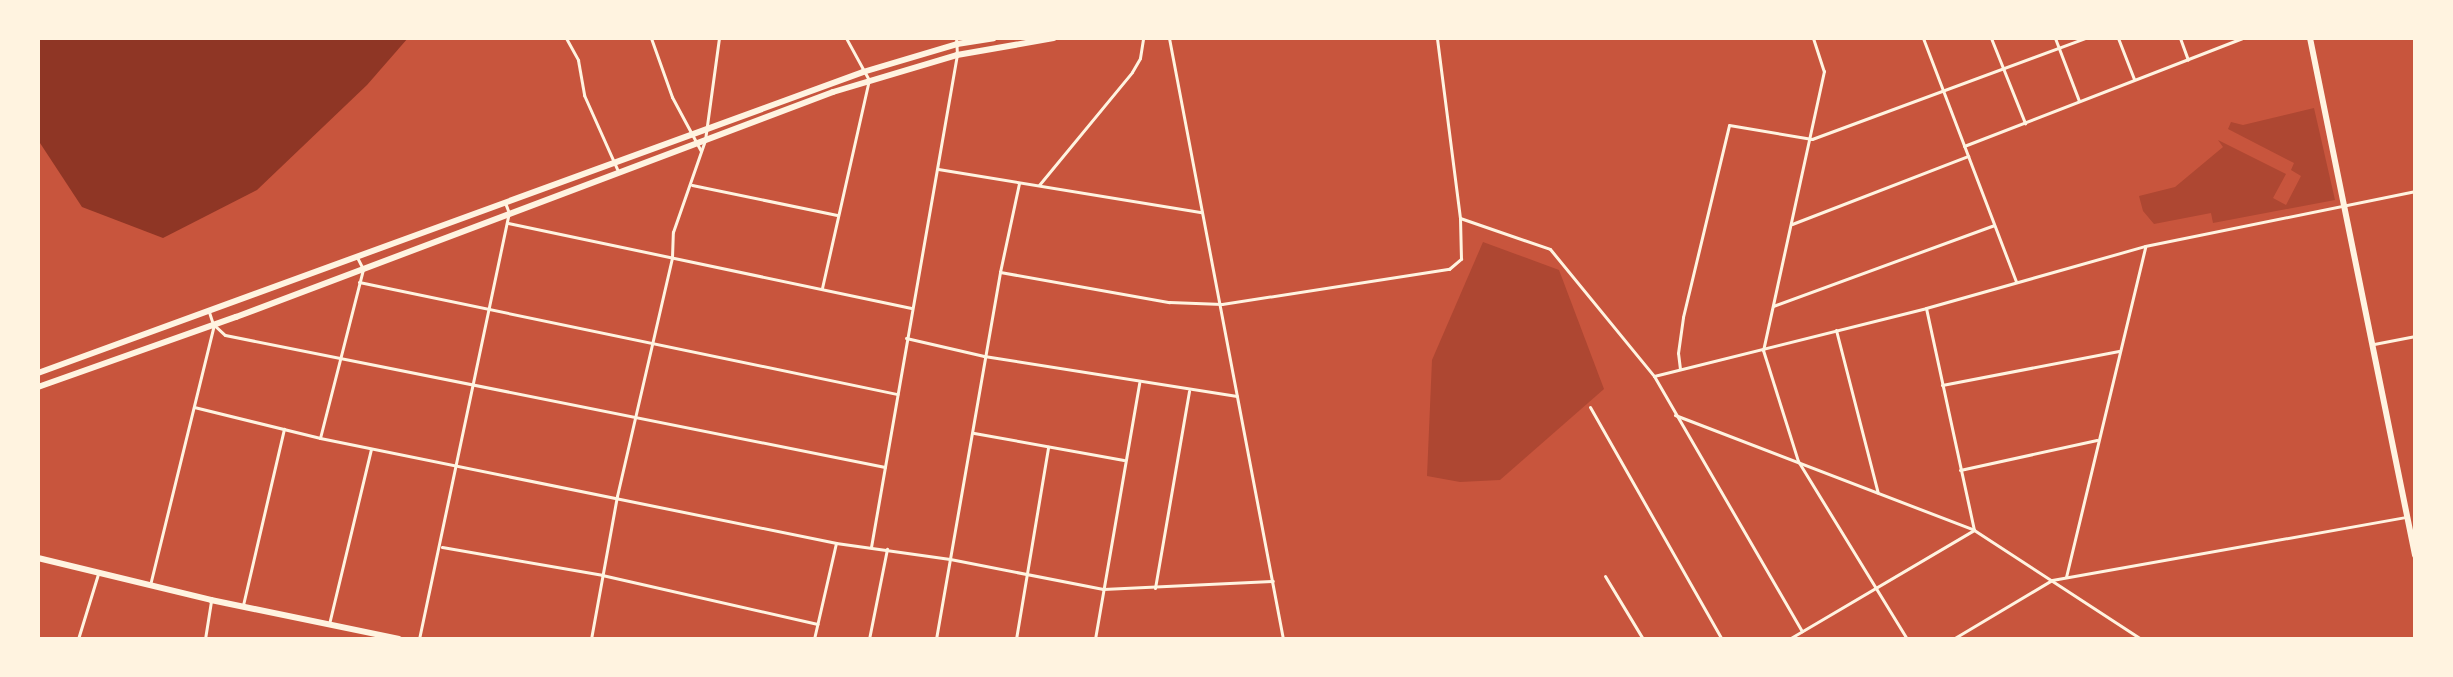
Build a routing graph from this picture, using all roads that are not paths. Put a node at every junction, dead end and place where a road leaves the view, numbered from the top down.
1 (566, 38) edge
2 (651, 38) edge
3 (719, 38) edge
4 (846, 38) edge
5 (994, 38) edge
6 (1054, 38) edge
7 (1143, 38) edge
8 (1169, 38) edge
9 (1437, 38) edge
10 (1813, 38) edge
11 (1923, 38) edge
12 (1991, 38) edge
13 (2055, 38) edge
14 (2085, 38) edge
15 (2118, 38) edge
16 (2180, 38) edge
17 (2242, 38) edge
18 (2310, 38) edge
19 (956, 41) edge
20 (2059, 48) junction
21 (957, 55) junction
22 (2188, 60) junction
23 (2002, 68) junction
24 (863, 72) junction
25 (869, 80) junction
26 (2134, 80) junction
27 (1942, 89) junction
28 (2079, 101) junction
29 (2025, 123) junction
30 (706, 129) junction
31 (693, 134) junction
32 (1812, 139) junction
33 (701, 141) junction
34 (1964, 146) junction
35 (1968, 156) junction
36 (614, 162) junction
37 (938, 169) junction
38 (619, 172) junction
39 (1019, 183) junction
40 (692, 185) junction
41 (1039, 185) junction
42 (2415, 191) edge
43 (505, 202) junction
44 (2344, 207) junction
45 (1203, 212) junction
46 (509, 213) junction
47 (837, 215) junction
48 (1460, 218) junction
49 (507, 223) junction
50 (1791, 224) junction
51 (1994, 225) junction
52 (2145, 246) junction
53 (357, 257) junction
54 (672, 257) junction
55 (363, 269) junction
56 (1000, 272) junction
57 (359, 282) junction
58 (2016, 282) junction
59 (822, 288) junction
60 (1222, 304) junction
61 (1773, 306) junction
62 (911, 308) junction
63 (1926, 308) junction
64 (486, 311) junction
65 (209, 312) junction
66 (213, 324) junction
67 (1836, 330) junction
68 (2415, 336) edge
69 (906, 338) junction
70 (652, 342) junction
71 (2374, 344) junction
72 (1763, 350) junction
73 (2120, 351) junction
74 (984, 356) junction
75 (342, 361) junction
76 (1680, 369) junction
77 (38, 373) edge
78 (1654, 376) junction
79 (1139, 383) junction
80 (1942, 385) junction
81 (38, 387) edge
82 (470, 387) junction
83 (1189, 391) junction
84 (897, 394) junction
85 (1237, 396) junction
86 (194, 407) junction
87 (1590, 407) dead end
88 (1674, 414) junction
89 (634, 420) junction
90 (284, 429) junction
91 (972, 433) junction
92 (320, 438) junction
93 (2098, 440) junction
94 (1048, 447) junction
95 (372, 448) junction
96 (1124, 460) junction
97 (1798, 461) junction
98 (456, 465) junction
99 (885, 467) junction
100 (1960, 470) junction
101 (1878, 493) junction
102 (617, 496) junction
103 (2406, 517) junction
104 (1974, 530) junction
105 (836, 543) junction
106 (442, 547) junction
107 (871, 547) junction
108 (887, 549) junction
109 (2415, 555) edge
110 (38, 558) edge
111 (950, 559) junction
112 (98, 572) junction
113 (1028, 574) junction
114 (602, 575) junction
115 (1605, 576) dead end
116 (2066, 577) junction
117 (2052, 580) junction
118 (1273, 581) junction
119 (150, 585) junction
120 (1155, 588) junction
121 (1877, 588) junction
122 (1103, 589) junction
123 (211, 600) junction
124 (243, 605) junction
125 (329, 624) junction
126 (817, 624) junction
127 (1802, 631) junction
128 (78, 639) edge
129 (205, 639) edge
130 (399, 639) edge
131 (419, 639) edge
132 (591, 639) edge
133 (814, 639) edge
134 (869, 639) edge
135 (936, 639) edge
136 (1016, 639) edge
137 (1095, 639) edge
138 (1283, 639) edge
139 (1643, 639) edge
140 (1722, 639) edge
141 (1789, 639) edge
142 (1907, 639) edge
143 (1953, 639) edge
144 (2141, 639) edge

1 - 36 street
2 - 31 street
3 - 30 street
4 - 24 street
5 - 19 main road
6 - 21 main road
7 - 41 street
8 - 45 street
9 - 48 street
10 - 32 street
11 - 27 street
12 - 23 street
13 - 20 street
14 - 20 street
15 - 26 street
16 - 22 street
17 - 22 street
18 - 44 main road
19 - 21 street
19 - 24 main road
20 - 23 street
20 - 28 street
21 - 25 main road
21 - 37 street
22 - 26 street
23 - 27 street
23 - 29 street
24 - 25 street
24 - 30 main road
25 - 33 main road
25 - 47 street
26 - 28 street
27 - 32 street
27 - 34 street
28 - 29 street
29 - 34 street
30 - 31 main road
30 - 33 street
31 - 33 street
31 - 36 main road
32 - 50 street
32 - 76 street
33 - 38 main road
33 - 40 street
34 - 35 street
35 - 50 street
35 - 51 street
36 - 38 street
36 - 43 main road
37 - 39 street
37 - 62 street
38 - 46 main road
39 - 41 street
39 - 56 street
40 - 47 street
40 - 54 street
41 - 45 street
42 - 44 street
43 - 46 street
43 - 53 main road
44 - 52 street
44 - 71 main road
45 - 60 street
46 - 49 street
46 - 55 main road
47 - 59 street
48 - 60 street
48 - 78 street
49 - 54 street
49 - 64 street
50 - 61 street
51 - 58 street
51 - 61 street
52 - 58 street
52 - 73 street
53 - 55 street
53 - 65 main road
54 - 59 street
54 - 70 street
55 - 57 street
55 - 66 main road
56 - 60 street
56 - 74 street
57 - 64 street
57 - 75 street
58 - 63 street
59 - 62 street
60 - 85 street
61 - 72 street
62 - 69 street
63 - 67 street
63 - 80 street
64 - 70 street
64 - 82 street
65 - 66 street
65 - 77 main road
66 - 75 street
66 - 81 main road
66 - 86 street
67 - 72 street
67 - 101 street
68 - 71 street
69 - 74 street
69 - 84 street
70 - 84 street
70 - 89 street
71 - 103 main road
72 - 76 street
72 - 97 street
73 - 80 street
73 - 93 street
74 - 79 street
74 - 91 street
75 - 82 street
75 - 92 street
76 - 78 street
78 - 88 street
79 - 83 street
79 - 96 street
80 - 100 street
82 - 89 street
82 - 98 street
83 - 85 street
83 - 120 street
84 - 99 street
85 - 118 street
86 - 90 street
86 - 119 street
87 - 140 street
88 - 97 street
88 - 127 street
89 - 99 street
89 - 102 street
90 - 92 street
90 - 124 street
91 - 94 street
91 - 111 street
92 - 95 street
93 - 100 street
93 - 116 street
94 - 96 street
94 - 113 street
95 - 98 street
95 - 125 street
96 - 122 street
97 - 101 street
97 - 121 street
98 - 102 street
98 - 106 street
99 - 107 street
100 - 104 street
101 - 104 street
102 - 105 street
102 - 114 street
103 - 109 main road
103 - 116 street
104 - 117 street
104 - 121 street
105 - 107 street
105 - 126 street
106 - 114 street
106 - 131 street
107 - 108 street
108 - 111 street
108 - 134 street
110 - 112 main road
111 - 113 street
111 - 135 street
112 - 119 main road
112 - 128 street
113 - 122 street
113 - 136 street
114 - 126 street
114 - 132 street
115 - 139 street
116 - 117 street
117 - 143 street
117 - 144 street
118 - 120 street
118 - 138 street
119 - 123 main road
120 - 122 street
121 - 127 street
121 - 142 street
122 - 137 street
123 - 124 main road
123 - 129 street
124 - 125 main road
125 - 130 main road
126 - 133 street
127 - 141 street

